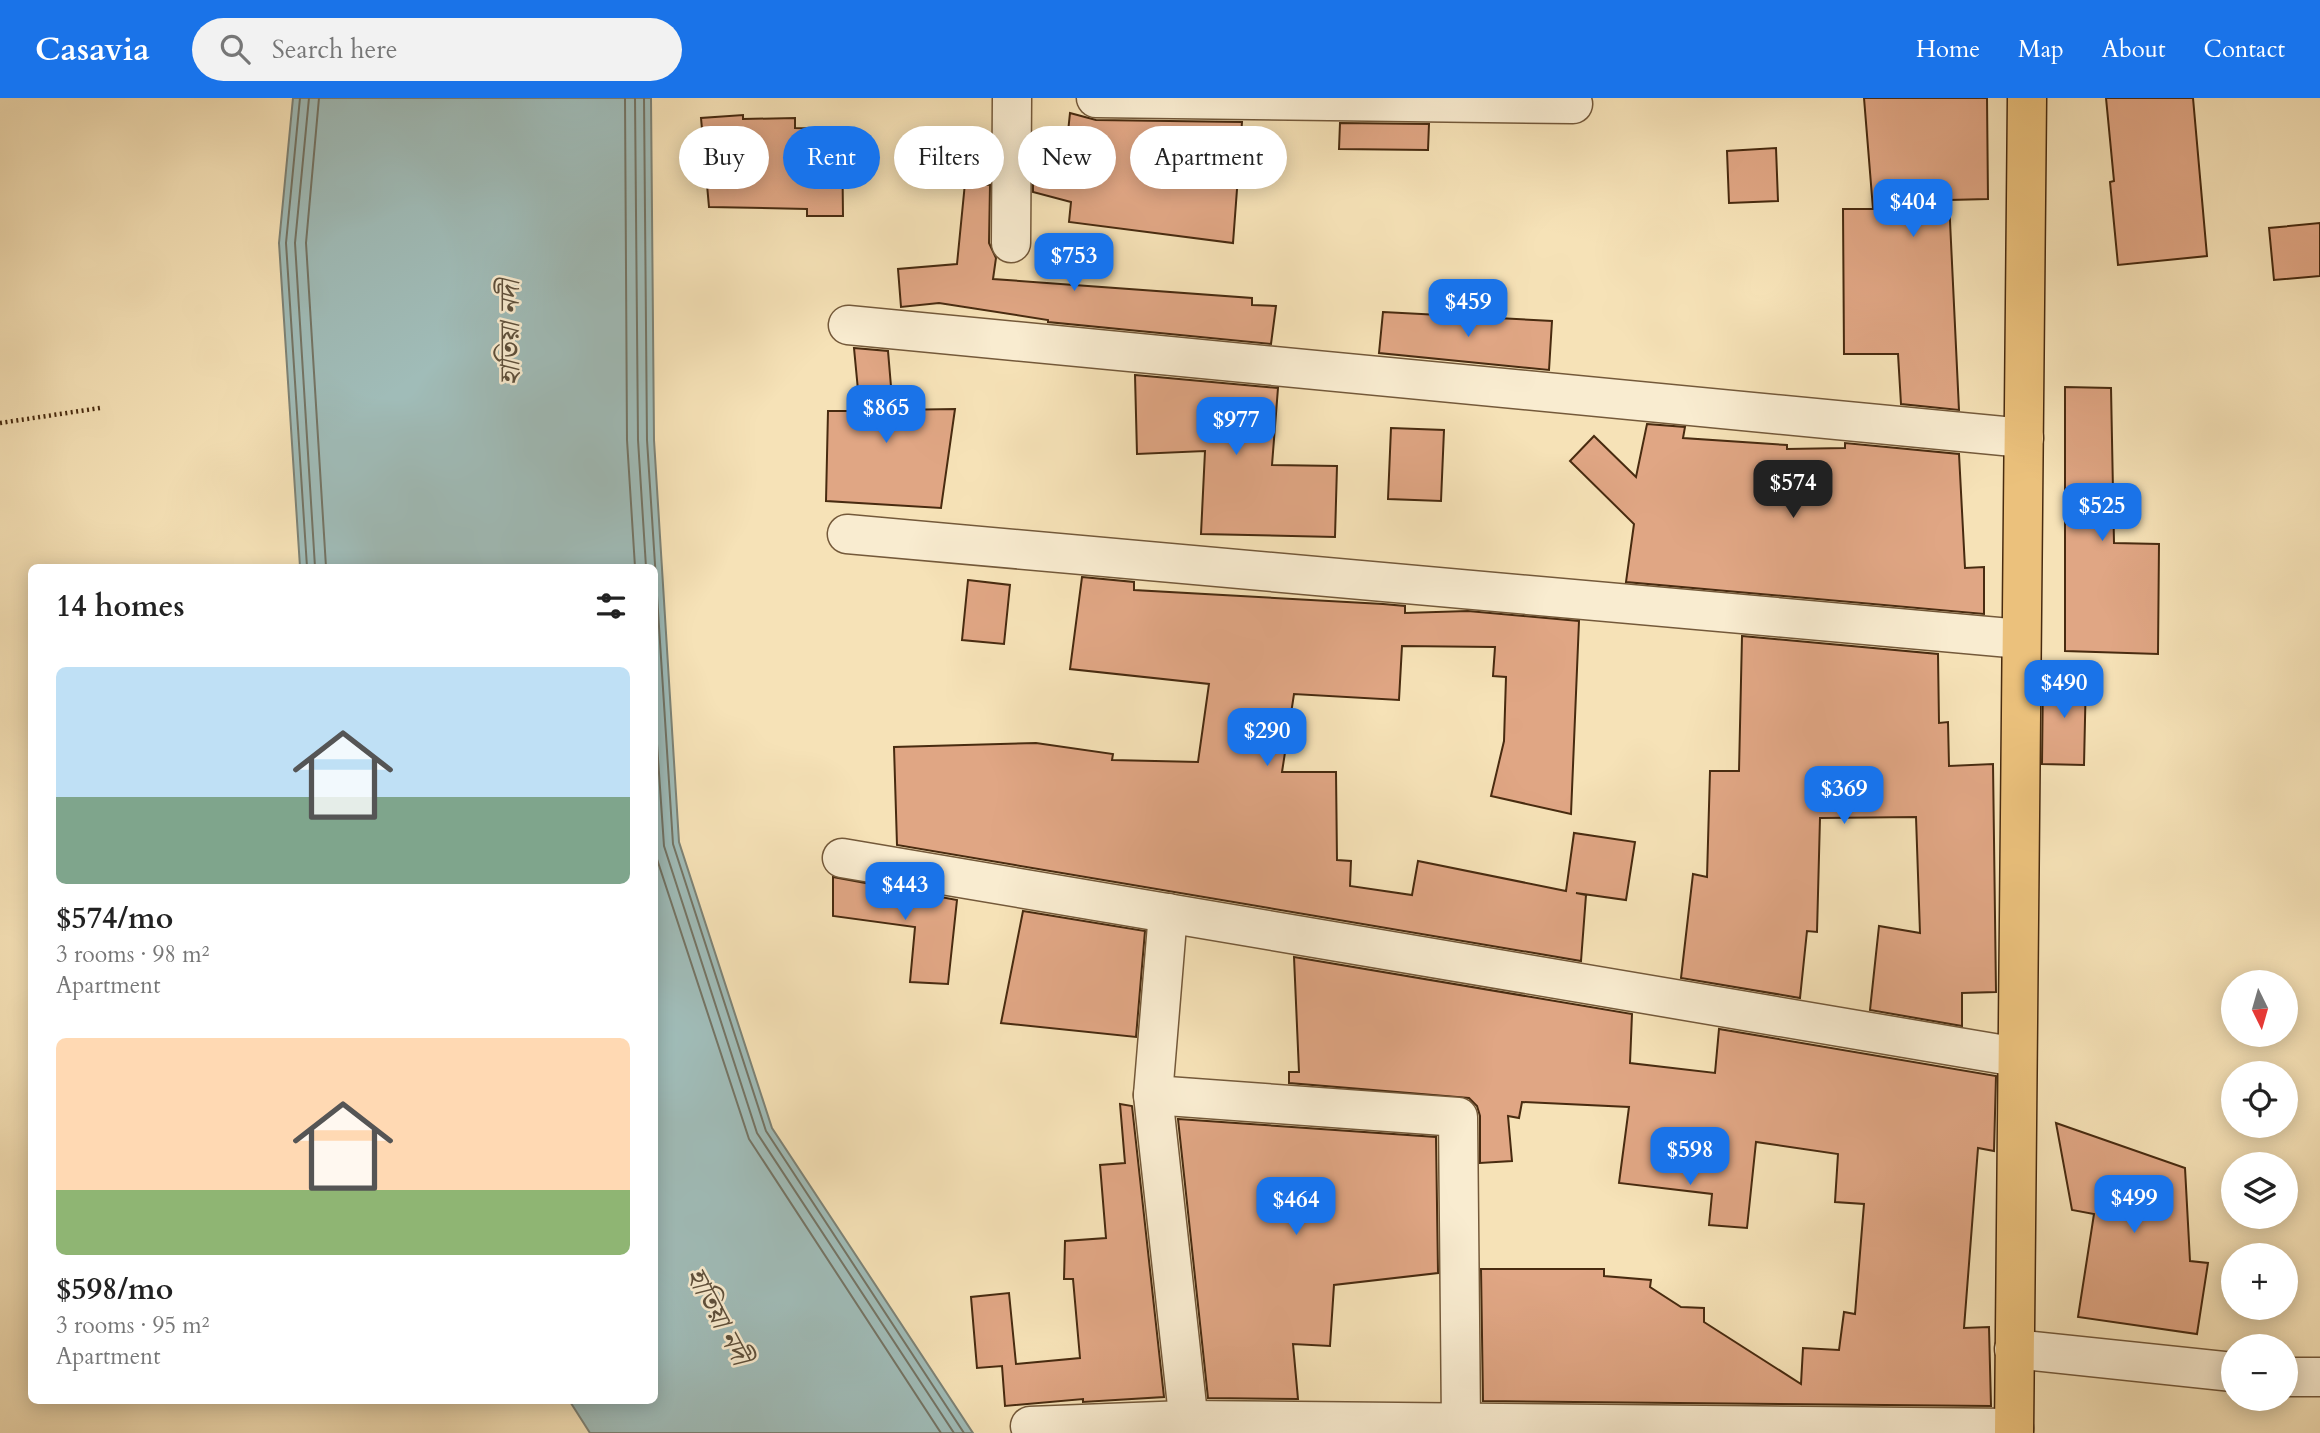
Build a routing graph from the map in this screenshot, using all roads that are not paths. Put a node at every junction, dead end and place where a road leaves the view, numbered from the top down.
1 (1012, 98) edge
2 (1096, 98) edge
3 (2027, 98) edge
4 (1573, 104) dead end
5 (1011, 243) dead end
6 (848, 325) dead end
7 (2024, 439) junction
8 (847, 534) dead end
9 (2021, 639) junction
10 (842, 858) dead end
11 (1168, 913) junction
12 (2017, 1057) junction
13 (1153, 1095) junction
14 (2014, 1349) junction
15 (2221, 1372) edge
16 (2298, 1377) edge
17 (2320, 1377) edge
18 (1461, 1422) junction
19 (1030, 1426) dead end
20 (1188, 1427) edge
21 (2014, 1431) edge

1 - 5 street
2 - 4 street
3 - 7 main road
6 - 7 street
7 - 9 main road
8 - 9 street
9 - 12 main road
10 - 11 street
11 - 12 street
11 - 13 street
12 - 14 main road
13 - 18 street
13 - 20 street
14 - 15 street
14 - 21 main road
16 - 17 street
18 - 20 street
18 - 21 street
19 - 20 street

